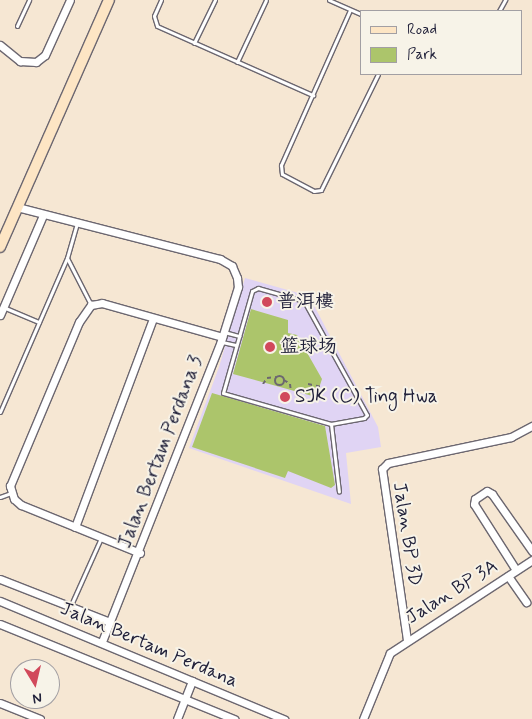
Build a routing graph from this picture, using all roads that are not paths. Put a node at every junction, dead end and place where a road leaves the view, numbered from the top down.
1 (29, 0) edge
2 (70, 0) edge
3 (109, 0) edge
4 (161, 0) edge
5 (214, 0) edge
6 (266, 0) edge
7 (329, 0) edge
8 (350, 10) junction
9 (360, 14) edge
10 (17, 26) dead end
11 (194, 43) junction
12 (0, 45) edge
13 (237, 62) junction
14 (378, 75) edge
15 (313, 95) junction
16 (17, 207) junction
17 (43, 215) junction
18 (77, 224) junction
19 (0, 247) edge
20 (67, 258) junction
21 (91, 305) junction
22 (4, 307) junction
23 (0, 315) edge
24 (153, 318) junction
25 (39, 322) junction
26 (239, 336) junction
27 (222, 337) junction
28 (236, 345) junction
29 (0, 412) edge
30 (331, 424) junction
31 (532, 426) edge
32 (339, 492) dead end
33 (12, 496) junction
34 (0, 497) edge
35 (75, 527) junction
36 (101, 537) junction
37 (532, 551) edge
38 (140, 553) junction
39 (532, 560) edge
40 (516, 570) junction
41 (508, 576) junction
42 (0, 579) edge
43 (0, 601) edge
44 (526, 602) dead end
45 (71, 606) junction
46 (110, 622) junction
47 (0, 624) edge
48 (407, 640) junction
49 (102, 642) junction
50 (192, 681) junction
51 (185, 700) junction
52 (0, 703) edge
53 (40, 719) edge
54 (176, 719) edge
55 (234, 719) edge
56 (284, 719) edge
57 (363, 719) edge

1 - 10 lane
2 - 12 street
3 - 16 main road
4 - 11 lane
5 - 11 lane
6 - 13 lane
7 - 8 lane
8 - 9 lane
8 - 15 lane
11 - 13 lane
13 - 15 lane
14 - 15 lane
16 - 17 street
16 - 19 main road
17 - 18 street
17 - 22 street
18 - 20 lane
18 - 27 street, Jalan Bertam Perdana 3
20 - 21 lane
20 - 25 lane
21 - 24 street
21 - 33 street
22 - 23 street
22 - 25 lane
24 - 27 street
24 - 35 street
25 - 29 lane
26 - 27 lane
26 - 28 lane
26 - 30 lane
27 - 28 lane
27 - 38 street, Jalan Bertam Perdana 3
28 - 30 lane
30 - 32 lane
31 - 48 street, Jalan BP 3D
33 - 34 lane
33 - 35 street
35 - 36 street
36 - 38 street
36 - 45 lane
37 - 40 street
38 - 46 street, Jalan Bertam Perdana 3
39 - 40 street, Jalan BP 3A
40 - 41 street, Jalan BP 3A
41 - 44 street
41 - 48 street, Jalan BP 3A
42 - 45 street
43 - 49 street, Jalan Bertam Perdana
45 - 46 street
46 - 49 street, Jalan Bertam Perdana 3
47 - 51 street
48 - 57 street, Jalan BP 3A
49 - 50 street, Jalan Bertam Perdana
50 - 51 street
50 - 56 street, Jalan Bertam Perdana
51 - 54 street
51 - 55 street
52 - 53 street

